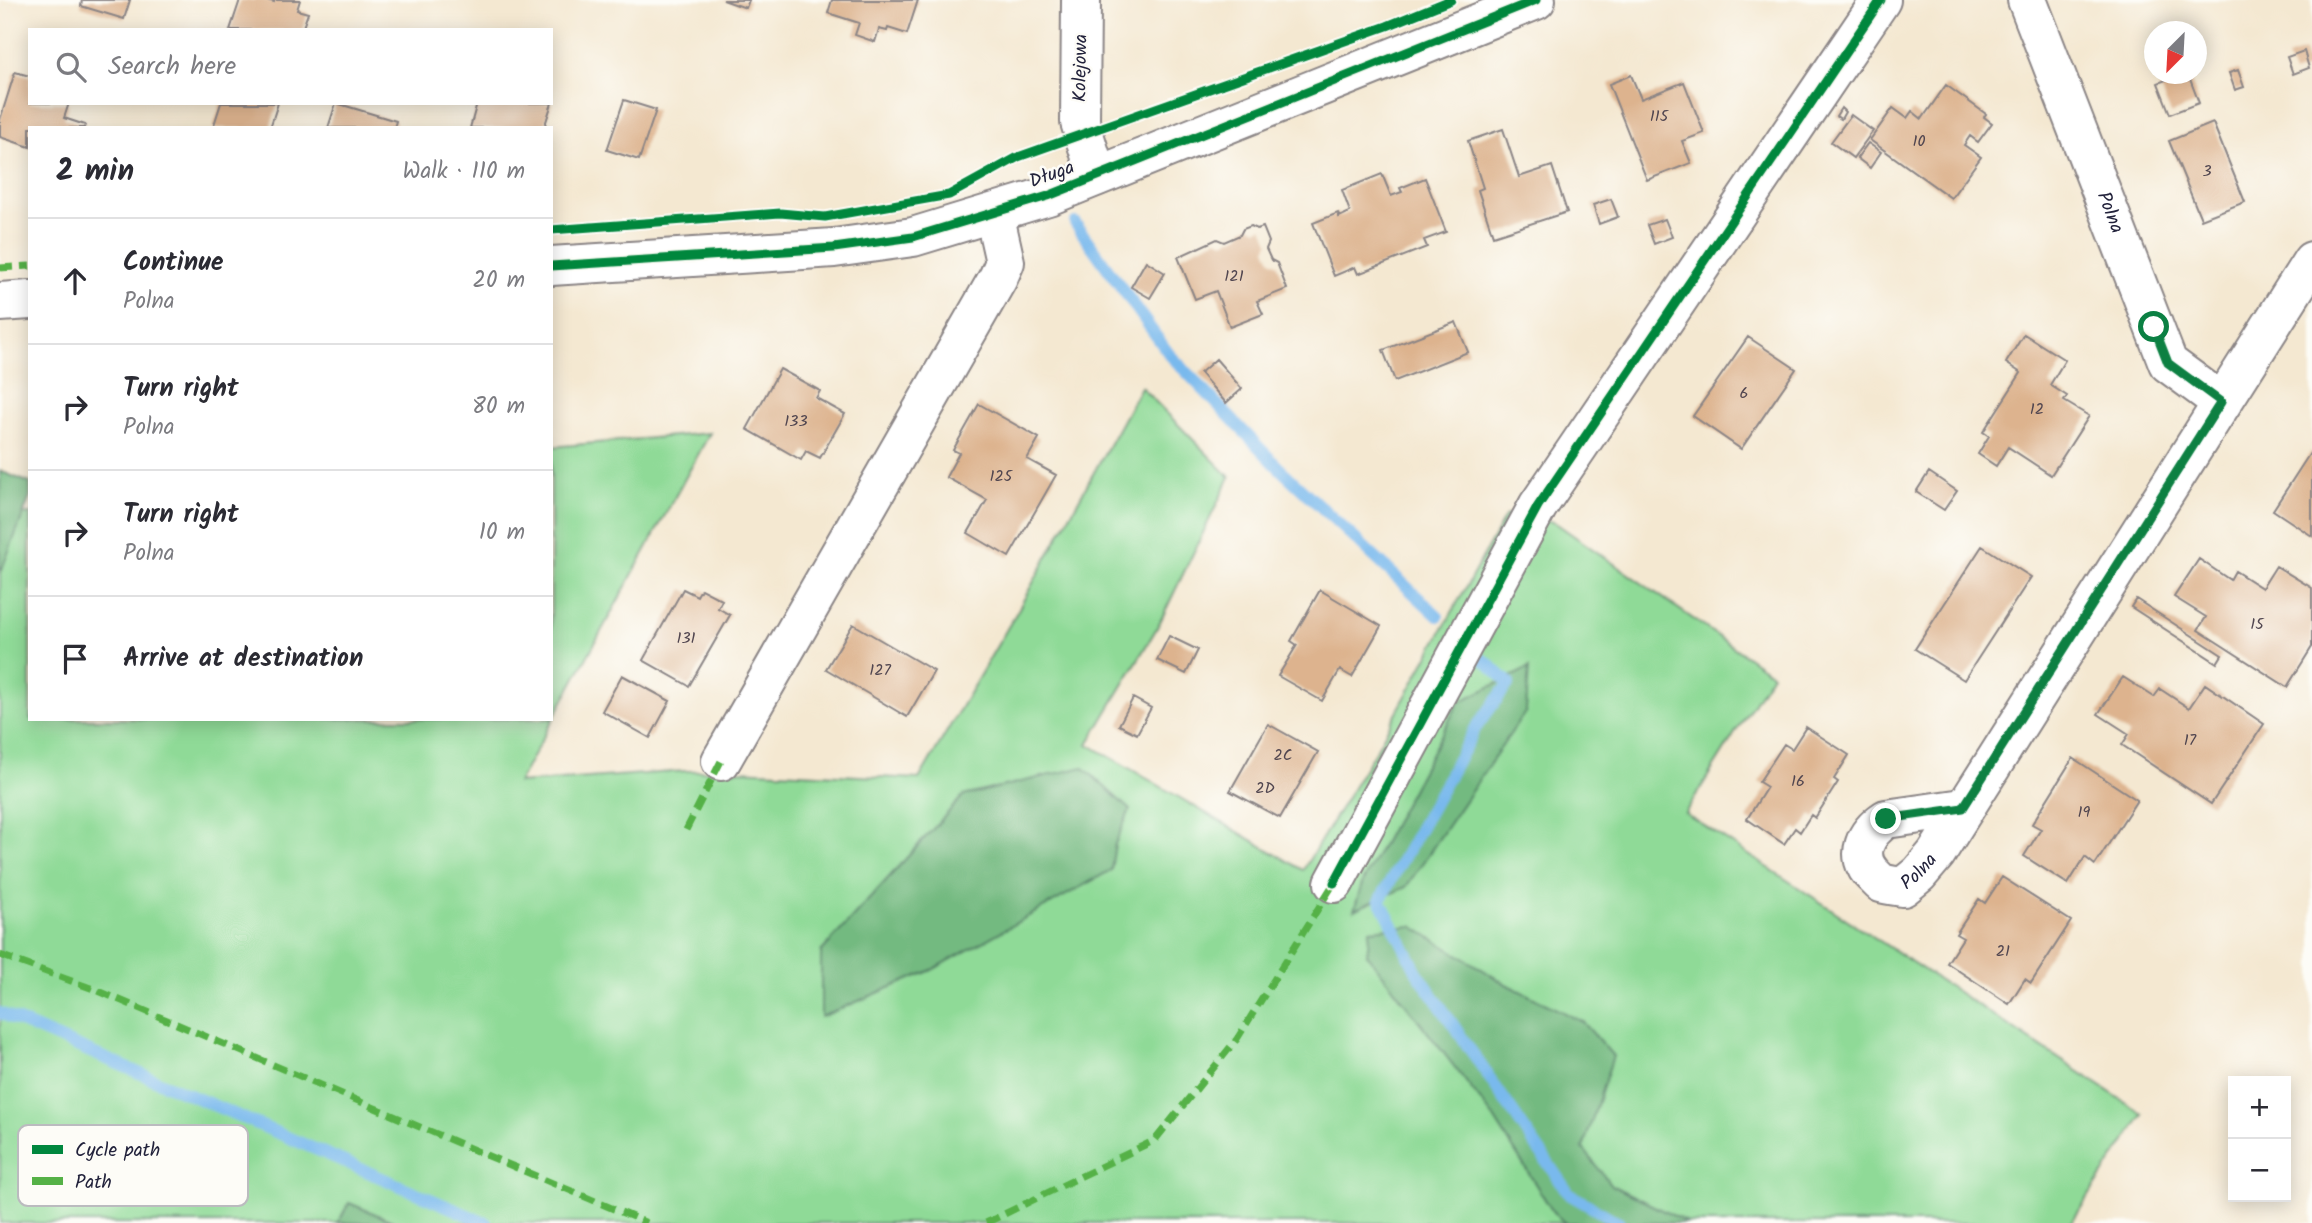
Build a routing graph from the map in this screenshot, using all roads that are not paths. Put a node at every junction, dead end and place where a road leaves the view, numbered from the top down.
1 (1082, 0) edge
2 (1536, 0) edge
3 (1881, 0) edge
4 (2027, 0) edge
5 (1097, 176) junction
6 (994, 213) junction
7 (2312, 261) edge
8 (553, 266) edge
9 (28, 300) edge
10 (0, 302) edge
11 (2221, 402) junction
12 (721, 761) dead end
13 (1963, 808) dead end
14 (1334, 883) dead end

1 - 5 street, Kolejowa
2 - 5 street, Długa
3 - 14 street
4 - 11 street, Polna
5 - 6 street, Długa
6 - 8 street, Długa
6 - 12 street
7 - 11 street
9 - 10 street
11 - 13 street

